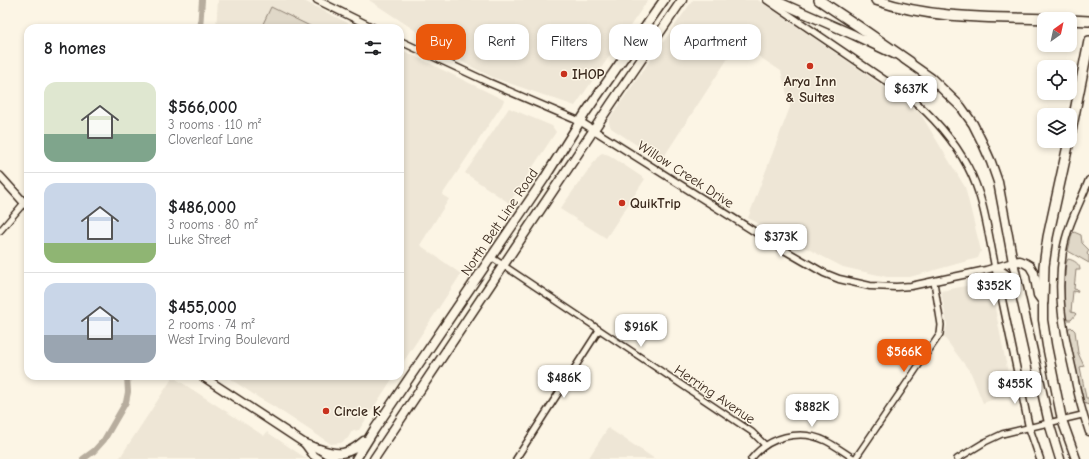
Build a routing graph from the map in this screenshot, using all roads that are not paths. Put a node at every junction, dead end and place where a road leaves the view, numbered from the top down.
1 (317, 0) edge
2 (664, 0) edge
3 (682, 0) edge
4 (767, 0) edge
5 (774, 0) edge
6 (819, 0) edge
7 (876, 0) edge
8 (1037, 18) edge
9 (1077, 20) edge
10 (1089, 20) edge
11 (366, 24) edge
12 (1089, 41) edge
13 (404, 43) edge
14 (910, 62) junction
15 (1076, 108) edge
16 (580, 122) junction
17 (594, 130) junction
18 (1067, 148) edge
19 (0, 176) edge
20 (1089, 180) edge
21 (24, 203) edge
22 (24, 207) edge
23 (0, 231) edge
24 (491, 257) junction
25 (1013, 262) junction
26 (503, 265) junction
27 (995, 267) junction
28 (934, 282) junction
29 (1018, 286) junction
30 (1043, 302) junction
31 (599, 330) junction
32 (208, 380) edge
33 (1082, 415) junction
34 (1062, 420) junction
35 (1050, 423) junction
36 (1029, 427) junction
37 (1089, 432) edge
38 (371, 435) junction
39 (304, 443) junction
40 (765, 445) junction
41 (319, 450) junction
42 (319, 459) edge
43 (334, 459) edge
44 (356, 459) edge
45 (374, 459) edge
46 (516, 459) edge
47 (751, 459) edge
48 (855, 459) edge
49 (957, 459) edge
50 (1040, 459) edge
51 (1060, 459) edge
52 (1076, 459) edge

1 - 11 street
2 - 16 main road, North Belt Line Road
3 - 17 main road, North Belt Line Road
4 - 27 street
5 - 14 main road
6 - 14 highway
7 - 8 highway
9 - 10 highway
12 - 15 highway
13 - 16 street, Willow Creek Drive
14 - 25 main road
16 - 17 street, Willow Creek Drive
16 - 24 main road, North Belt Line Road
17 - 26 main road, North Belt Line Road
17 - 28 street, Willow Creek Drive
18 - 30 highway
19 - 21 main road
20 - 33 street
22 - 23 street
24 - 26 street, Herring Avenue
24 - 38 main road, North Belt Line Road
25 - 27 street, Willow Creek Drive
25 - 29 main road
25 - 30 main road
26 - 31 street, Herring Avenue
26 - 45 main road, North Belt Line Road
27 - 28 street, Willow Creek Drive
27 - 29 main road
27 - 36 street
28 - 48 street
29 - 35 main road
30 - 34 main road
31 - 40 street, Herring Avenue
31 - 46 street
32 - 39 main road
33 - 34 street
33 - 37 street
34 - 35 street
34 - 52 main road
35 - 36 street
35 - 51 main road
36 - 49 street
36 - 50 street
38 - 41 main road
38 - 44 main road, North Belt Line Road
39 - 41 main road
39 - 42 main road
40 - 47 street
40 - 48 street
41 - 43 main road

